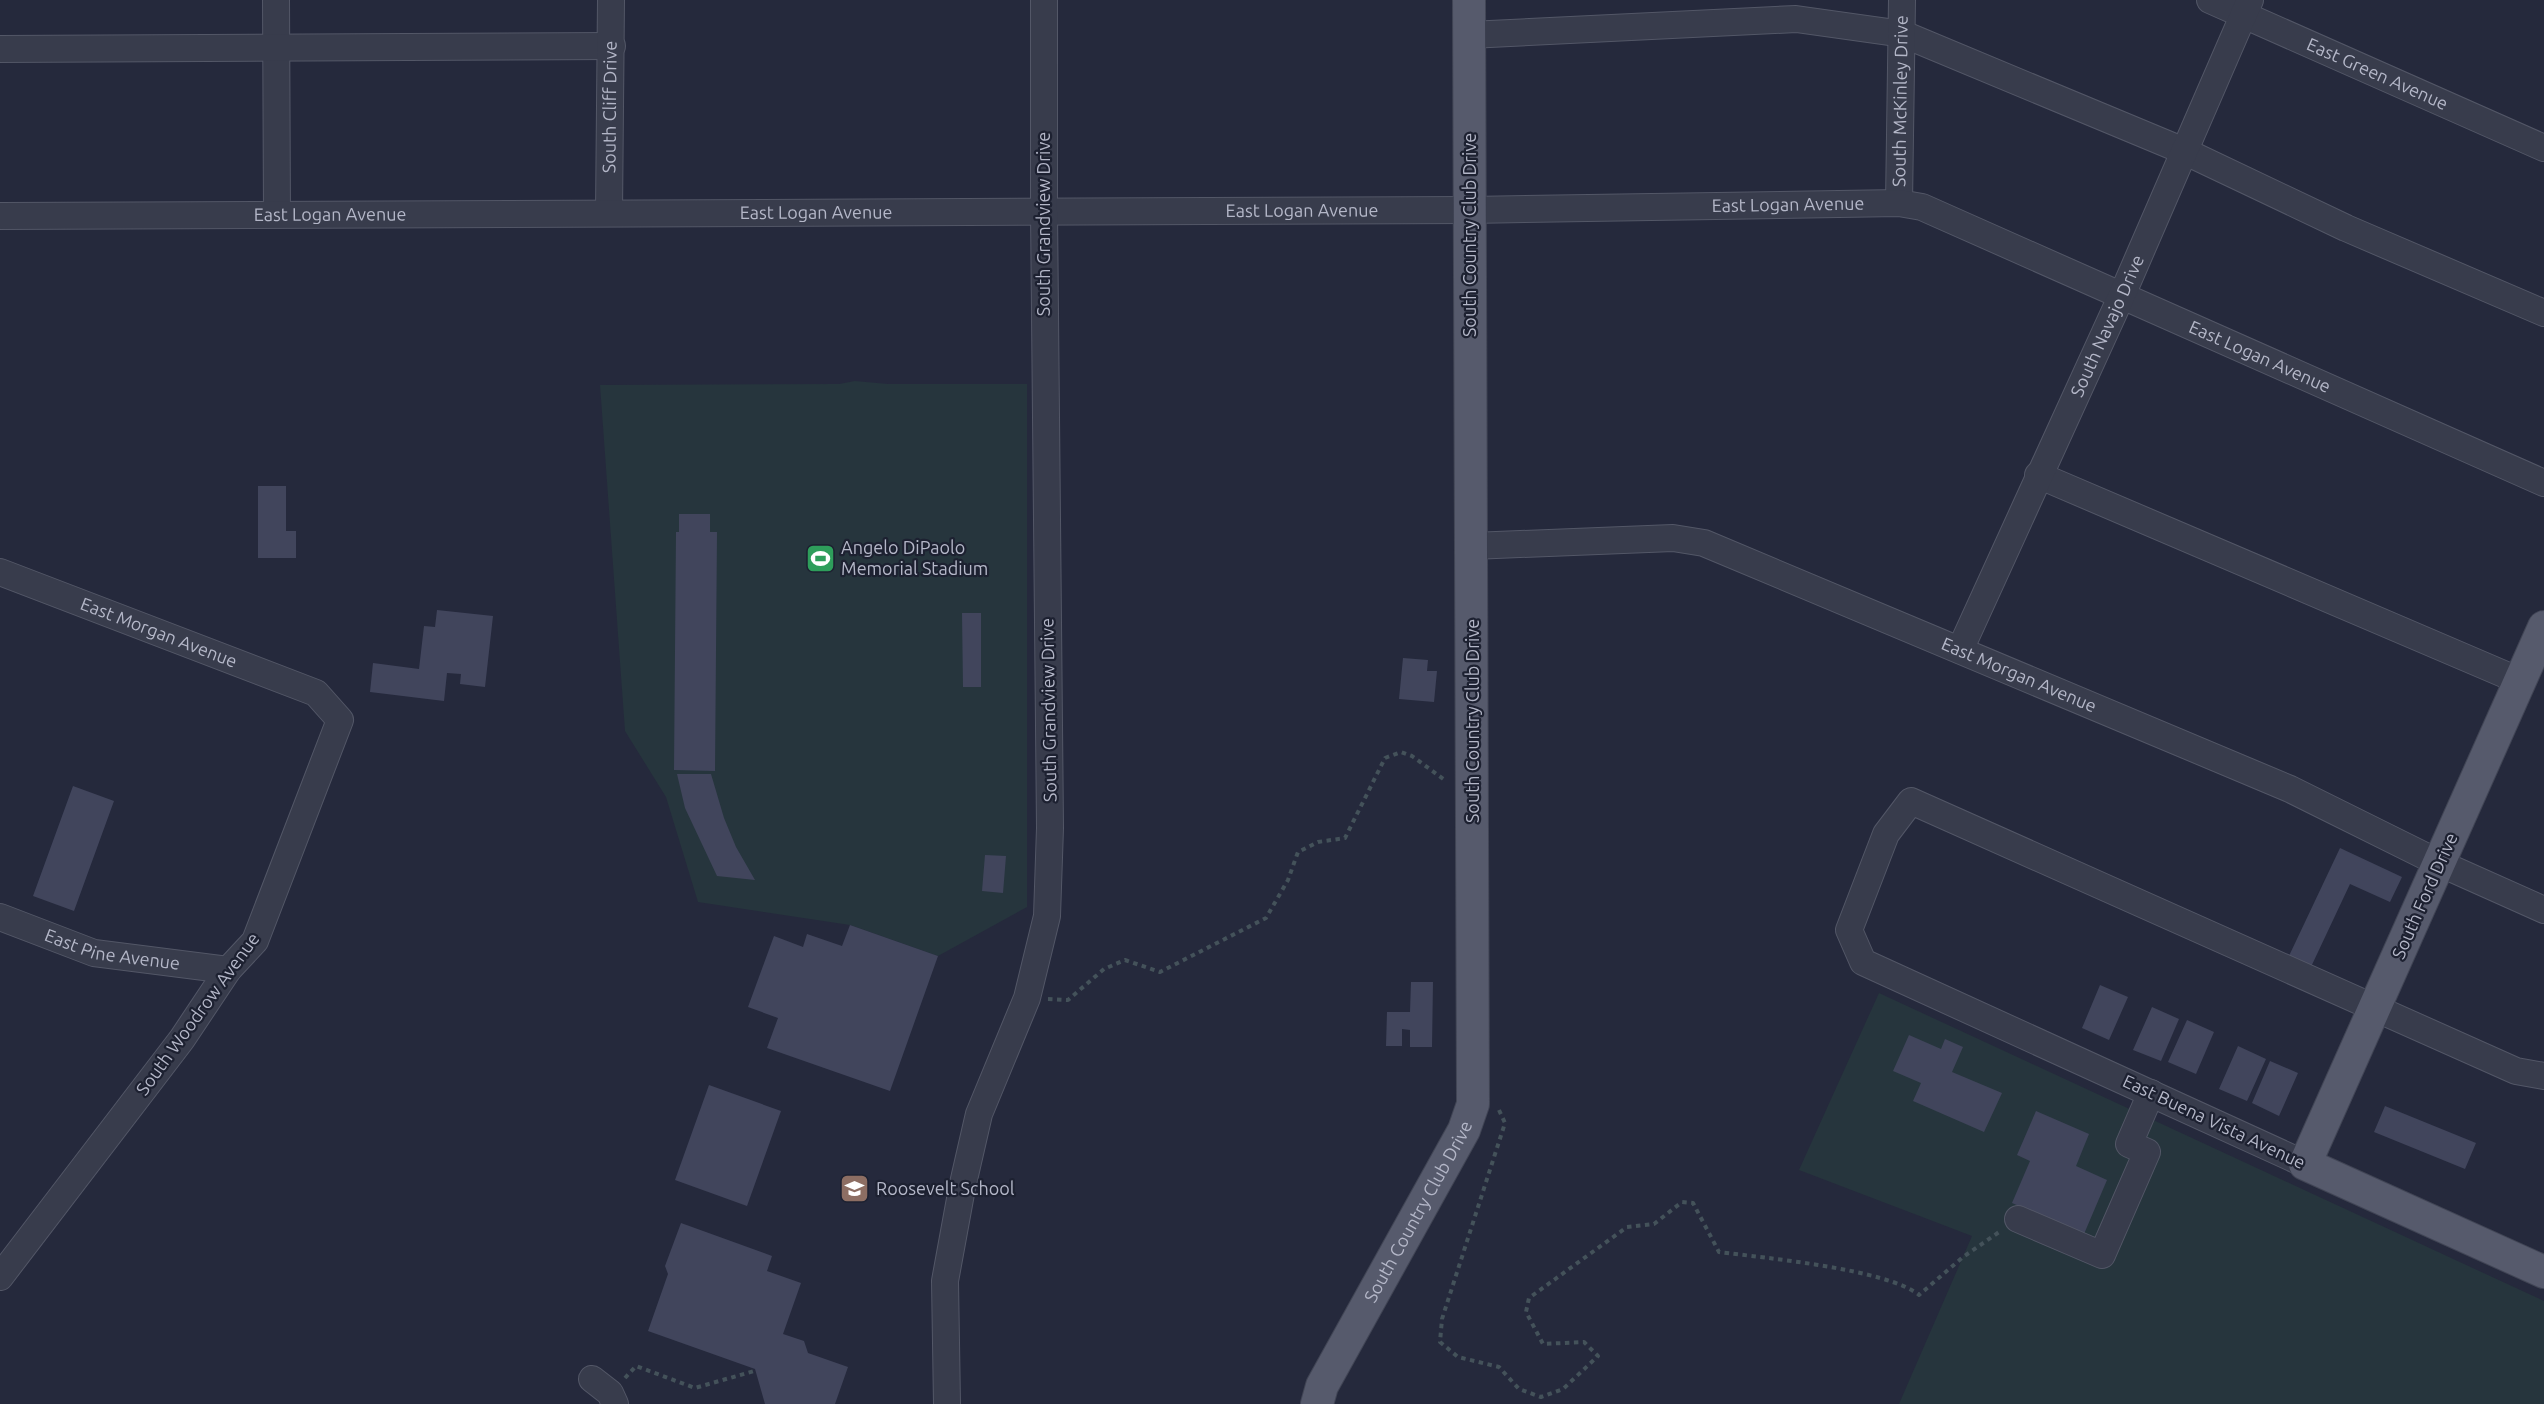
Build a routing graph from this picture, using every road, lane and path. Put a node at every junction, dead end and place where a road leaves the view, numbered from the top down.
1 (276, 0) edge
2 (611, 0) edge
3 (1044, 0) edge
4 (1469, 0) edge
5 (1902, 0) edge
6 (2210, 0) edge
7 (2246, 7) edge
8 (1902, 34) junction
9 (1469, 35) junction
10 (612, 46) junction
11 (276, 47) junction
12 (0, 49) edge
13 (2544, 148) edge
14 (2184, 151) junction
15 (1899, 203) junction
16 (1470, 210) junction
17 (1044, 211) junction
18 (609, 213) junction
19 (277, 214) junction
20 (0, 216) edge
21 (2122, 295) junction
22 (2544, 313) edge
23 (2038, 475) junction
24 (2544, 483) edge
25 (1472, 546) junction
26 (0, 572) edge
27 (2544, 627) edge
28 (1960, 650) junction
29 (2520, 681) junction
30 (316, 693) joint
31 (1473, 805) junction
32 (2439, 863) junction
33 (2544, 910) edge
34 (0, 917) edge
35 (228, 970) junction
36 (1027, 999) junction
37 (2375, 1007) junction
38 (2544, 1076) edge
39 (2151, 1093) junction
40 (1495, 1101) dead end
41 (2305, 1164) junction
42 (2018, 1219) joint
43 (2544, 1272) edge
44 (0, 1277) edge
45 (754, 1371) dead end
46 (605, 1392) edge
47 (947, 1404) edge
48 (1317, 1404) edge

1 - 11 street
2 - 10 street, South Cliff Drive
3 - 17 street, South Grandview Drive
4 - 9 main road, South Country Club Drive
5 - 8 street, South McKinley Drive
6 - 7 street, East Green Avenue
7 - 13 street, East Green Avenue
7 - 14 street, South Navajo Drive
8 - 9 street
8 - 14 street
8 - 15 street, South McKinley Drive
9 - 16 main road, South Country Club Drive
10 - 11 street
10 - 18 street, South Cliff Drive
11 - 12 street
11 - 19 street
14 - 21 street, South Navajo Drive
14 - 22 street
15 - 16 street, East Logan Avenue
15 - 21 street, East Logan Avenue
16 - 17 street, East Logan Avenue
16 - 25 main road, South Country Club Drive
17 - 18 street, East Logan Avenue
17 - 36 street, South Grandview Drive
18 - 19 street, East Logan Avenue
19 - 20 street, East Logan Avenue
21 - 23 street, South Navajo Drive
21 - 24 street, East Logan Avenue
23 - 28 street, South Navajo Drive
23 - 29 street
25 - 28 street, East Morgan Avenue
25 - 31 main road, South Country Club Drive
26 - 30 street, East Morgan Avenue
27 - 29 main road, South Ford Drive
28 - 32 street, East Morgan Avenue
29 - 32 main road, South Ford Drive
30 - 35 street, South Woodrow Avenue
31 - 36 path
31 - 48 main road, South Country Club Drive
32 - 33 street, East Morgan Avenue
32 - 37 main road, South Ford Drive
34 - 35 street, East Pine Avenue
35 - 44 street, South Woodrow Avenue
36 - 47 street, South Grandview Drive
37 - 38 street
37 - 39 street, East Buena Vista Avenue
37 - 41 main road, South Ford Drive
39 - 41 street, East Buena Vista Avenue
39 - 42 street
40 - 42 path
41 - 43 main road, East Buena Vista Avenue
45 - 46 path

